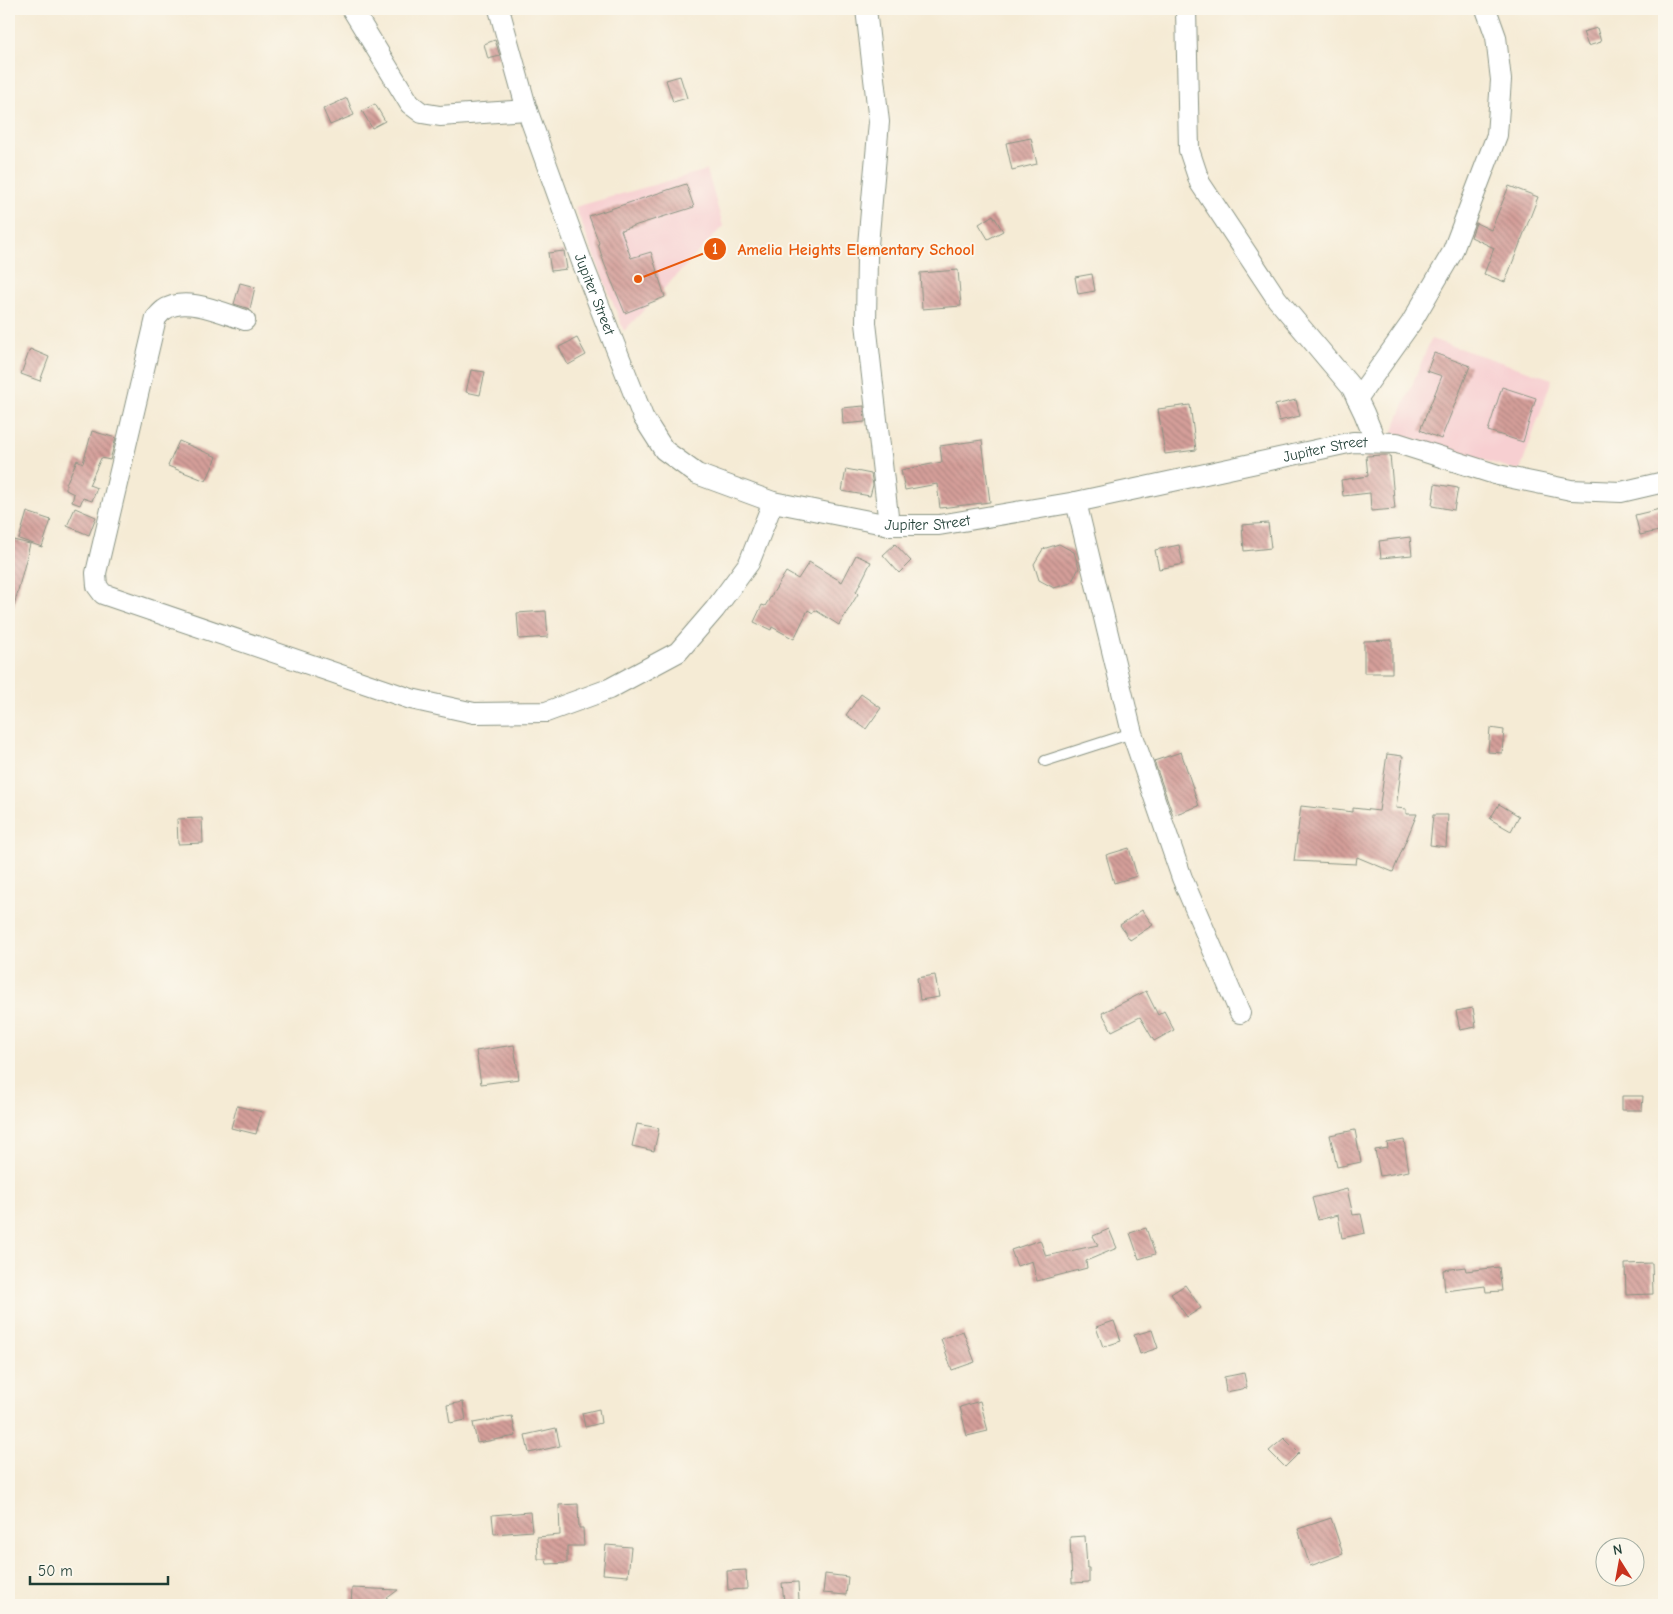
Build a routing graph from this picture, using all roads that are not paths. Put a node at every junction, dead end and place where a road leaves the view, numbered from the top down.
1 (352, 9) edge
2 (499, 9) edge
3 (866, 9) edge
4 (1186, 9) edge
5 (1486, 9) edge
6 (527, 110) junction
7 (245, 320) dead end
8 (1357, 398) junction
9 (1376, 442) junction
10 (1664, 482) edge
11 (773, 502) junction
12 (1076, 502) junction
13 (889, 525) junction
14 (1132, 733) junction
15 (1045, 761) dead end
16 (1240, 1012) dead end

1 - 6 street
2 - 6 street, Jupiter Street
3 - 13 street
4 - 8 street
5 - 8 street
6 - 11 street, Jupiter Street
7 - 11 street
8 - 9 street
9 - 10 street, Jupiter Street
9 - 12 street, Jupiter Street
11 - 13 street, Jupiter Street
12 - 13 street, Jupiter Street
12 - 14 street
14 - 15 lane
14 - 16 street

